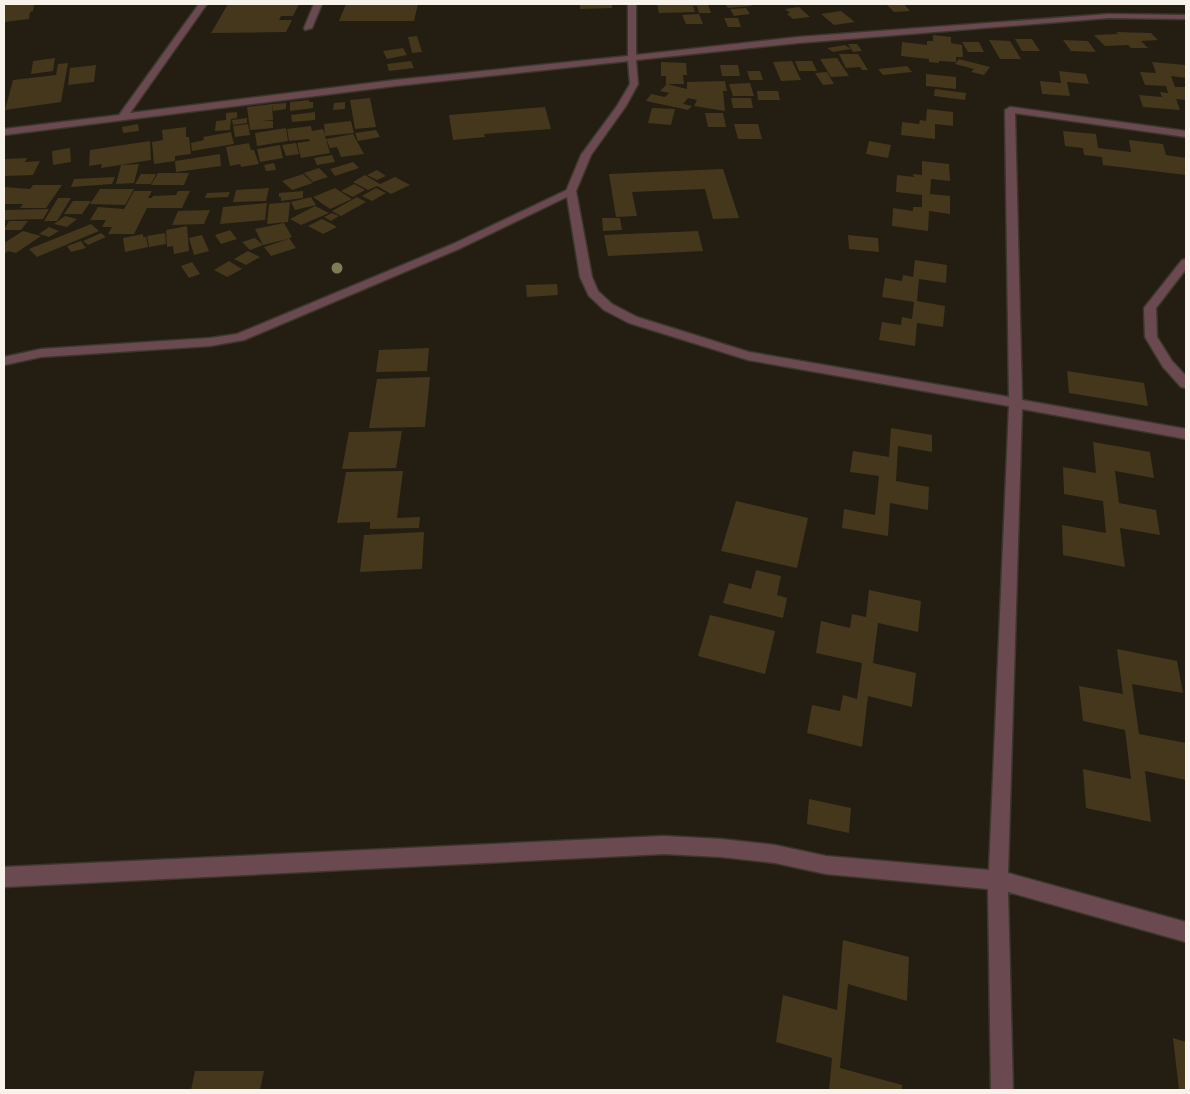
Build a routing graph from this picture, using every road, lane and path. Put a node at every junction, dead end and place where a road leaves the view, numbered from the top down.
1 (203, 4) edge
2 (318, 4) edge
3 (632, 4) edge
4 (1186, 17) edge
5 (308, 28) dead end
6 (632, 58) junction
7 (123, 116) junction
8 (4, 132) edge
9 (1186, 134) edge
10 (571, 191) junction
11 (1186, 262) edge
12 (4, 361) edge
13 (1186, 384) edge
14 (1016, 403) junction
15 (1186, 434) edge
16 (4, 877) edge
17 (998, 880) junction
18 (1186, 932) edge
19 (1002, 1090) edge

1 - 7 street
2 - 5 street
3 - 6 street
4 - 6 street
6 - 7 street
6 - 10 street
7 - 8 street
9 - 14 street
10 - 12 street
10 - 14 street
11 - 13 street
14 - 15 street
14 - 17 street
16 - 17 street
17 - 18 street
17 - 19 street

